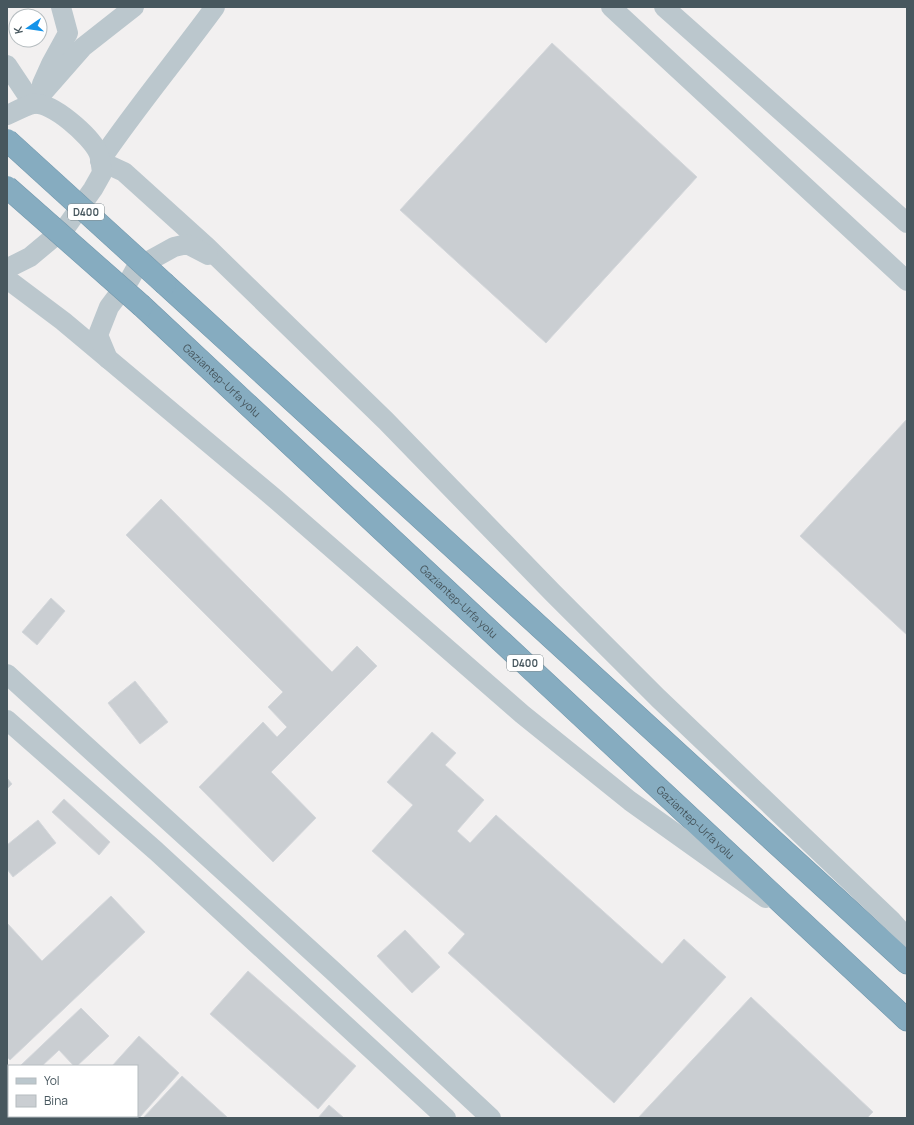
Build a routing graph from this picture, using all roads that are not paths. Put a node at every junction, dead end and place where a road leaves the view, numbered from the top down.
1 (61, 7) edge
2 (134, 7) edge
3 (215, 7) edge
4 (611, 7) edge
5 (664, 7) edge
6 (7, 65) edge
7 (33, 104) junction
8 (7, 115) edge
9 (7, 140) edge
10 (100, 161) junction
11 (7, 187) edge
12 (907, 223) edge
13 (227, 266) junction
14 (7, 267) edge
15 (7, 279) edge
16 (907, 281) edge
17 (109, 360) junction
18 (7, 674) edge
19 (7, 720) edge
20 (815, 934) junction
21 (907, 938) edge
22 (907, 963) edge
23 (907, 1020) edge
24 (446, 1118) edge
25 (491, 1118) edge

1 - 7 street
2 - 7 street
3 - 10 street
4 - 16 street
5 - 12 street
6 - 7 street
7 - 8 street
7 - 10 street
9 - 22 highway, D400, bridge
10 - 13 street
10 - 14 street
11 - 20 highway, Gaziantep-Urfa yolu / D400, bridge
13 - 17 street
13 - 21 street
15 - 17 street
17 - 20 street
18 - 25 street
19 - 24 street
20 - 23 highway, Gaziantep-Urfa yolu / D400

